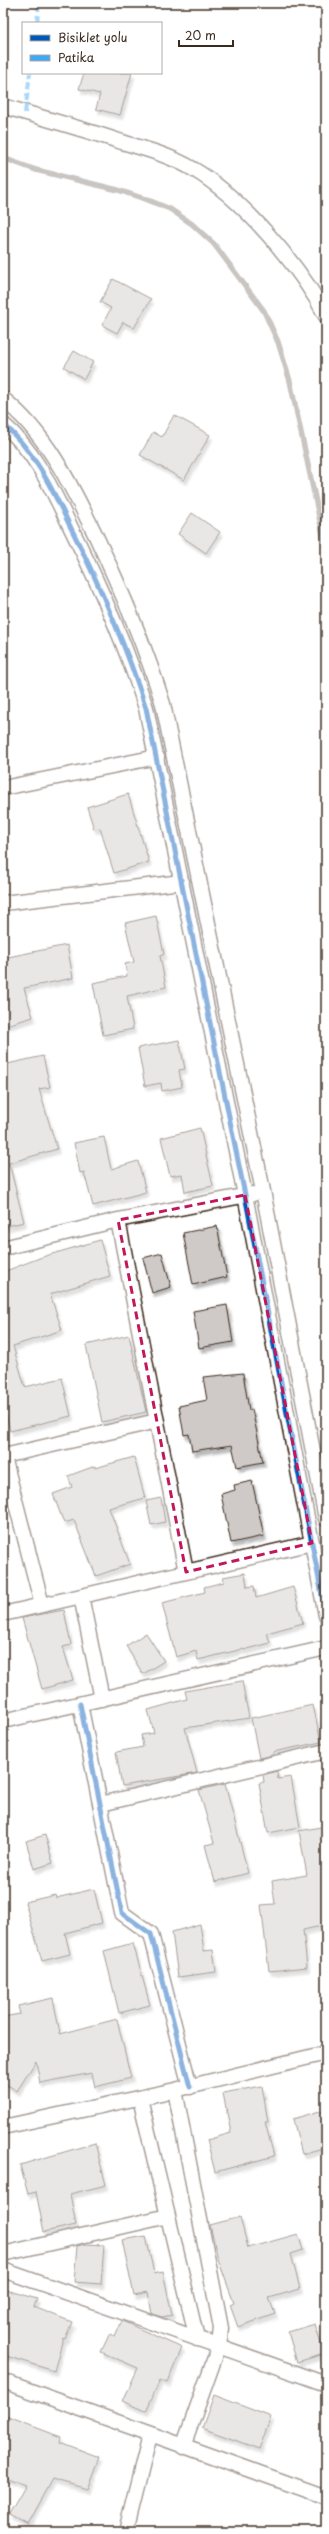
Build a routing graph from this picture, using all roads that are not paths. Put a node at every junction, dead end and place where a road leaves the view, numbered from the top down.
1 (3, 106) edge
2 (326, 316) edge
3 (3, 400) edge
4 (3, 424) edge
5 (157, 757) junction
6 (3, 788) edge
7 (182, 882) junction
8 (3, 903) edge
9 (263, 1191) junction
10 (245, 1195) junction
11 (118, 1220) junction
12 (3, 1248) edge
13 (157, 1421) junction
14 (3, 1454) edge
15 (326, 1519) edge
16 (312, 1543) junction
17 (186, 1572) junction
18 (81, 1596) junction
19 (42, 1605) junction
20 (3, 1614) edge
21 (326, 1616) edge
22 (326, 1648) edge
23 (102, 1699) junction
24 (80, 1704) junction
25 (3, 1721) edge
26 (326, 1751) edge
27 (101, 1804) junction
28 (326, 2053) edge
29 (190, 2086) junction
30 (175, 2090) junction
31 (140, 2098) junction
32 (3, 2127) edge
33 (168, 2216) junction
34 (3, 2254) edge
35 (3, 2270) edge
36 (197, 2338) junction
37 (220, 2346) junction
38 (3, 2381) edge
39 (326, 2384) edge
40 (150, 2435) junction
41 (183, 2447) junction
42 (326, 2497) edge
43 (126, 2531) edge

1 - 2 street
3 - 9 street
4 - 5 street
5 - 6 street
5 - 7 street
7 - 8 street
7 - 10 street
9 - 10 street
9 - 15 street
10 - 11 street
10 - 16 street
11 - 12 street
11 - 13 street
13 - 14 street
13 - 17 street
14 - 19 street
16 - 17 street
16 - 21 street
17 - 18 street
18 - 19 street
18 - 23 street
19 - 20 street
22 - 23 street
23 - 24 street
24 - 25 street
24 - 27 street
26 - 27 street
27 - 29 street
28 - 29 street
29 - 30 street
30 - 31 street
30 - 37 street
31 - 32 street
31 - 33 street
33 - 34 street
33 - 36 street
35 - 36 street
36 - 37 street
37 - 39 street
37 - 41 street
38 - 40 street
40 - 41 street
40 - 43 street
41 - 42 street

